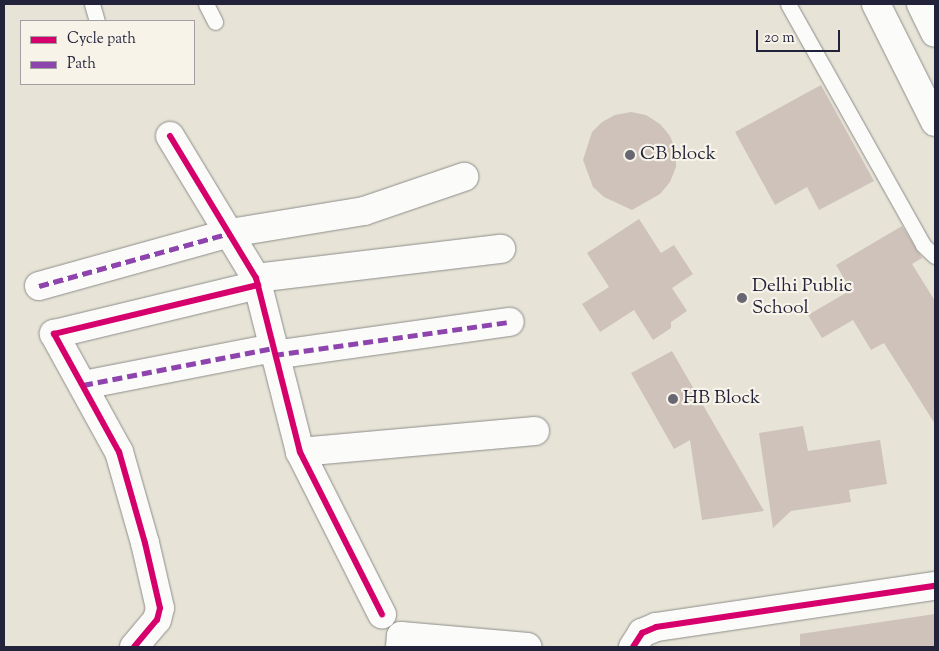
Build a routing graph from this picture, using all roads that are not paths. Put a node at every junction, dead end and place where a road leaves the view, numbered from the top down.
1 (92, 4) edge
2 (206, 4) edge
3 (788, 4) edge
4 (876, 4) edge
5 (921, 4) edge
6 (97, 20) edge
7 (214, 22) dead end
8 (935, 33) edge
9 (935, 122) edge
10 (170, 136) dead end
11 (464, 177) dead end
12 (230, 233) junction
13 (501, 249) dead end
14 (935, 256) edge
15 (257, 281) junction
16 (39, 286) dead end
17 (510, 322) dead end
18 (274, 352) junction
19 (83, 385) junction
20 (535, 431) dead end
21 (300, 452) junction
22 (935, 586) edge
23 (382, 614) dead end
24 (134, 647) edge
25 (400, 647) edge
26 (528, 647) edge
27 (633, 647) edge

1 - 6 lane
2 - 7 lane
3 - 14 lane
4 - 9 street
5 - 8 street
10 - 12 street
11 - 12 street
12 - 15 street
12 - 16 street
13 - 15 street
15 - 18 street
15 - 19 street
17 - 18 street
18 - 19 street
18 - 21 street
19 - 24 street
20 - 21 street
21 - 23 street
22 - 27 street
25 - 26 street

